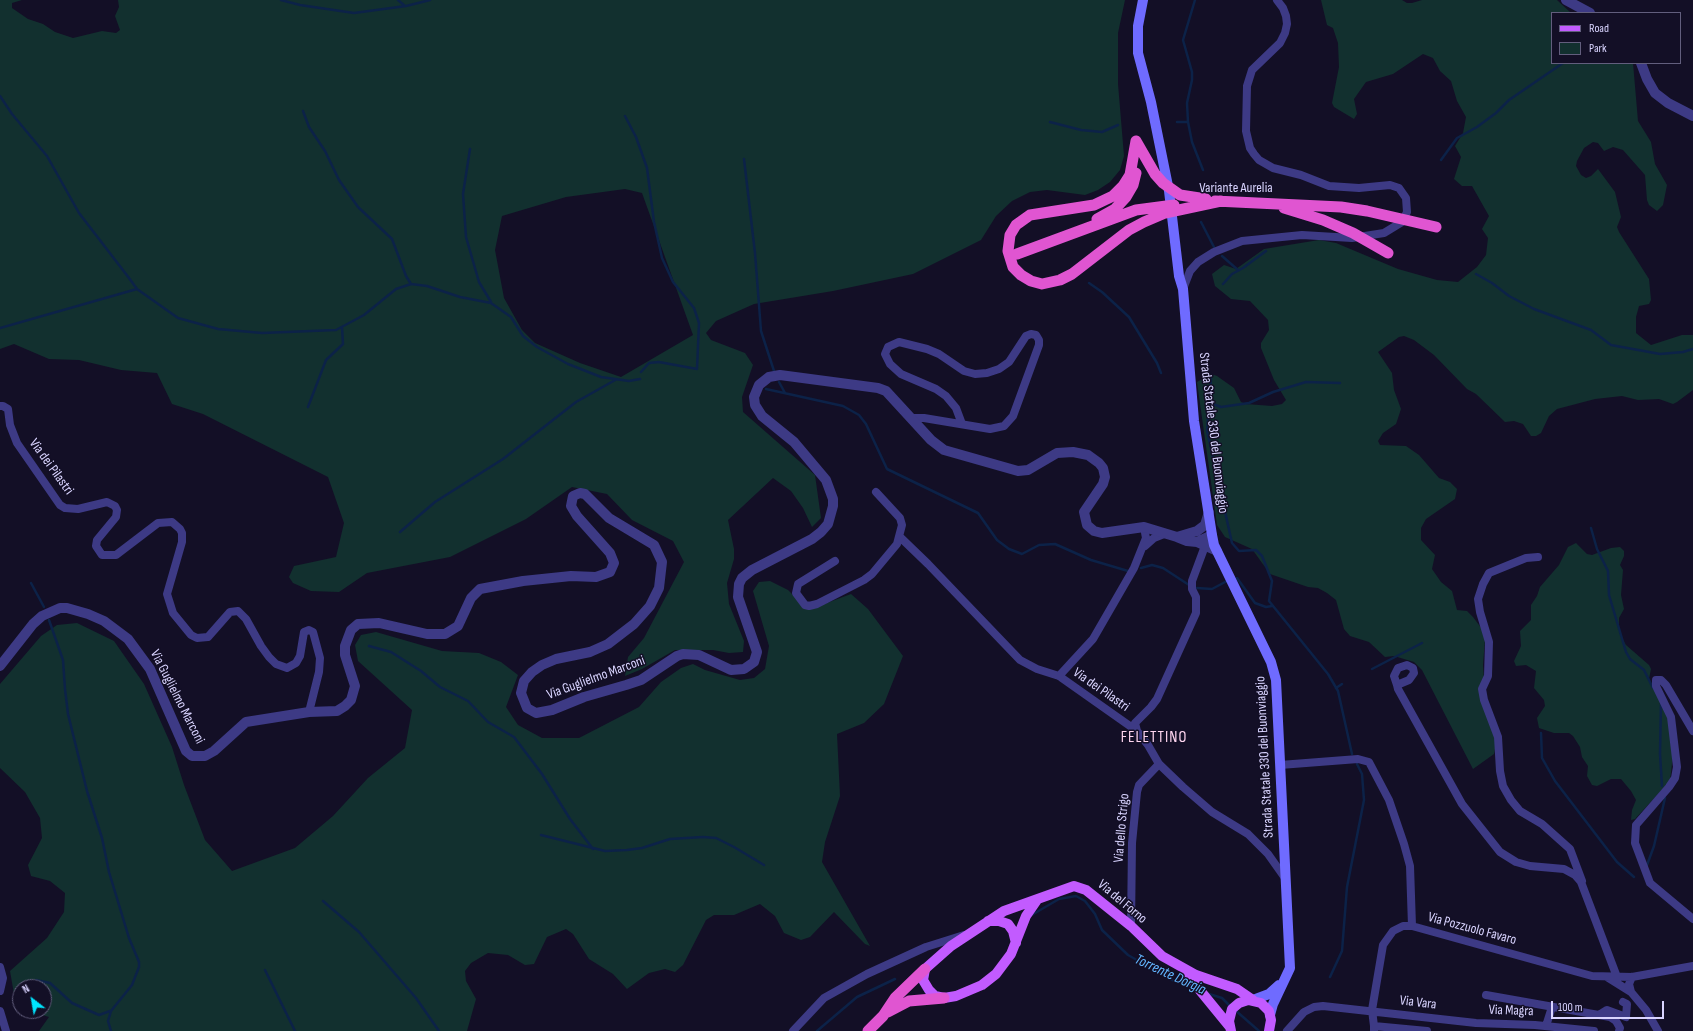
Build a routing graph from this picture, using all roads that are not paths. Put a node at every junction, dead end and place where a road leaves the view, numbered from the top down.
1 (1143, 0) edge
2 (1277, 0) edge
3 (1566, 0) edge
4 (1588, 12) edge
5 (1640, 64) edge
6 (1693, 116) edge
7 (1136, 141) junction
8 (1221, 200) junction
9 (1256, 202) junction
10 (1436, 227) dead end
11 (1075, 232) junction
12 (1384, 251) dead end
13 (1017, 254) dead end
14 (1183, 289) junction
15 (0, 406) edge
16 (912, 418) junction
17 (962, 424) junction
18 (876, 492) dead end
19 (1209, 512) junction
20 (1144, 527) junction
21 (1197, 531) junction
22 (1212, 533) junction
23 (1164, 534) junction
24 (900, 537) junction
25 (1177, 537) junction
26 (1201, 544) junction
27 (1144, 546) junction
28 (1217, 551) junction
29 (1538, 557) dead end
30 (835, 561) dead end
31 (0, 666) edge
32 (1059, 676) junction
33 (1397, 686) dead end
34 (309, 712) junction
35 (1137, 731) junction
36 (1693, 731) edge
37 (1159, 764) junction
38 (1280, 765) junction
39 (1285, 878) junction
40 (1585, 889) junction
41 (1037, 900) junction
42 (1693, 919) edge
43 (986, 921) junction
44 (1131, 926) junction
45 (1412, 926) junction
46 (970, 933) junction
47 (1016, 943) junction
48 (926, 947) junction
49 (935, 960) junction
50 (1693, 966) edge
51 (0, 967) edge
52 (1181, 967) junction
53 (925, 969) junction
54 (1288, 974) junction
55 (1607, 977) junction
56 (1617, 977) junction
57 (1632, 977) junction
58 (0, 991) edge
59 (1631, 992) junction
60 (1486, 995) dead end
61 (944, 998) junction
62 (1253, 1000) junction
63 (1623, 1002) dead end
64 (1552, 1008) junction
65 (1372, 1010) junction
66 (0, 1011) edge
67 (1270, 1014) junction
68 (1599, 1015) junction
69 (883, 1016) junction
70 (1476, 1027) edge
71 (1548, 1028) edge
72 (1230, 1029) edge
73 (1374, 1029) edge
74 (1270, 1030) edge
75 (1287, 1030) edge
76 (6, 1031) edge
77 (794, 1031) edge
78 (868, 1031) edge
79 (1427, 1031) edge
80 (1594, 1031) edge
81 (1619, 1031) edge
82 (1658, 1031) edge

1 - 14 main road, Strada Statale 330 del Buonviaggio
2 - 14 street, Strada Statale 330 del Buonviaggio
3 - 4 street
5 - 6 street
7 - 8 highway
7 - 8 highway
7 - 11 highway
8 - 9 highway, Variante Aurelia
8 - 11 highway, Variante Aurelia
9 - 10 highway, Variante Aurelia
9 - 12 highway
11 - 13 highway, Variante Aurelia
14 - 19 main road, Strada Statale 330 del Buonviaggio
15 - 34 street, Via dei Pilastri
16 - 17 street
16 - 20 street, Via Guglielmo Marconi
16 - 34 street, Via Guglielmo Marconi
17 - 17 street
18 - 24 street
19 - 21 street
19 - 22 main road, Strada Statale 330 del Buonviaggio
20 - 23 street, Via Guglielmo Marconi
20 - 27 street
21 - 22 street, Via Guglielmo Marconi
21 - 25 street, Via Guglielmo Marconi
22 - 26 street
22 - 28 main road, Strada Statale 330 del Buonviaggio
23 - 25 street, Via Guglielmo Marconi
23 - 27 street
24 - 30 street
24 - 32 street, Via dei Pilastri
25 - 26 street
26 - 28 street
26 - 35 street
27 - 32 street
28 - 38 main road, Strada Statale 330 del Buonviaggio
29 - 40 street
31 - 34 street, Via Guglielmo Marconi
32 - 35 street, Via dei Pilastri
33 - 40 street
35 - 37 street, Via dei Pilastri
36 - 42 street
37 - 39 street, Via dei Pilastri
37 - 44 street, Via dello Strigo
38 - 39 main road, Strada Statale 330 del Buonviaggio
38 - 45 street, Via Pozzuolo Favaro
39 - 54 main road, Strada Statale 330 del Buonviaggio
40 - 56 street
41 - 43 main road, Via del Forno
41 - 44 main road, Via del Forno
41 - 47 main road
43 - 46 main road, Via del Forno
43 - 47 main road
44 - 52 main road, Via del Forno
45 - 55 street, Via Pozzuolo Favaro
45 - 65 street
46 - 48 street
46 - 49 main road, Via del Forno
47 - 61 main road
48 - 49 street
48 - 77 street
49 - 53 main road, Via del Forno
50 - 57 street, Via Pozzuolo Favaro
51 - 58 street
52 - 62 main road, Via del Forno
52 - 72 main road, Via del Forno
53 - 61 main road
53 - 69 highway
54 - 62 main road
54 - 67 main road
55 - 56 street, Via Pozzuolo Favaro
55 - 59 street
56 - 57 street, Via Pozzuolo Favaro
57 - 59 street
59 - 82 street
60 - 64 street
61 - 69 highway
62 - 67 main road
62 - 72 main road
63 - 68 street
64 - 68 street
64 - 71 street, Via Magra
65 - 70 street, Via Vara
65 - 73 street, Via Vara
65 - 75 street
66 - 76 street
67 - 74 main road
68 - 81 street
69 - 78 highway
70 - 71 street, Via Magra
71 - 80 street, Via Magra
73 - 79 street, Via Vara

